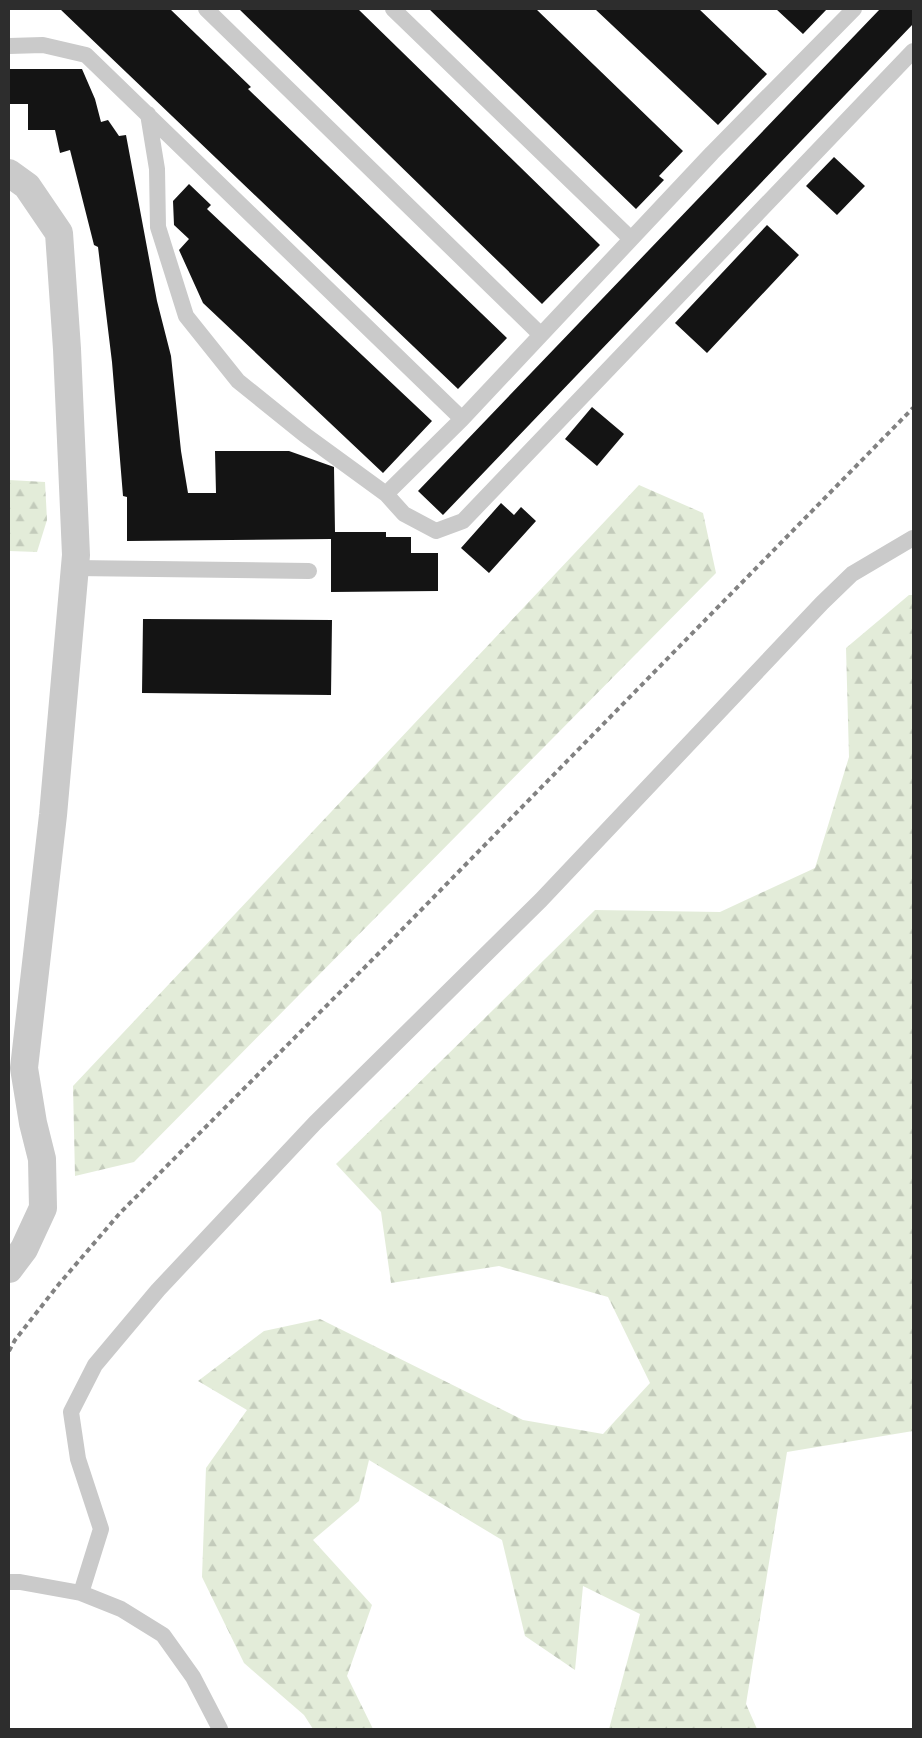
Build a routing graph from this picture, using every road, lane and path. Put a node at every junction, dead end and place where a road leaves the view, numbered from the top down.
1 (206, 9) edge
2 (393, 9) edge
3 (854, 9) edge
4 (9, 46) edge
5 (913, 50) edge
6 (148, 114) junction
7 (9, 173) edge
8 (631, 240) junction
9 (541, 335) junction
10 (462, 419) junction
11 (386, 494) junction
12 (913, 538) edge
13 (75, 568) junction
14 (309, 571) dead end
15 (9, 1268) edge
16 (9, 1582) edge
17 (81, 1593) junction
18 (220, 1729) edge

1 - 9 lane
2 - 8 lane
3 - 8 lane
4 - 6 lane
5 - 11 lane
6 - 10 lane
6 - 11 lane
7 - 13 street
8 - 9 lane
9 - 10 lane
10 - 11 lane
12 - 17 lane
13 - 14 lane
13 - 15 street
16 - 17 lane
17 - 18 lane

